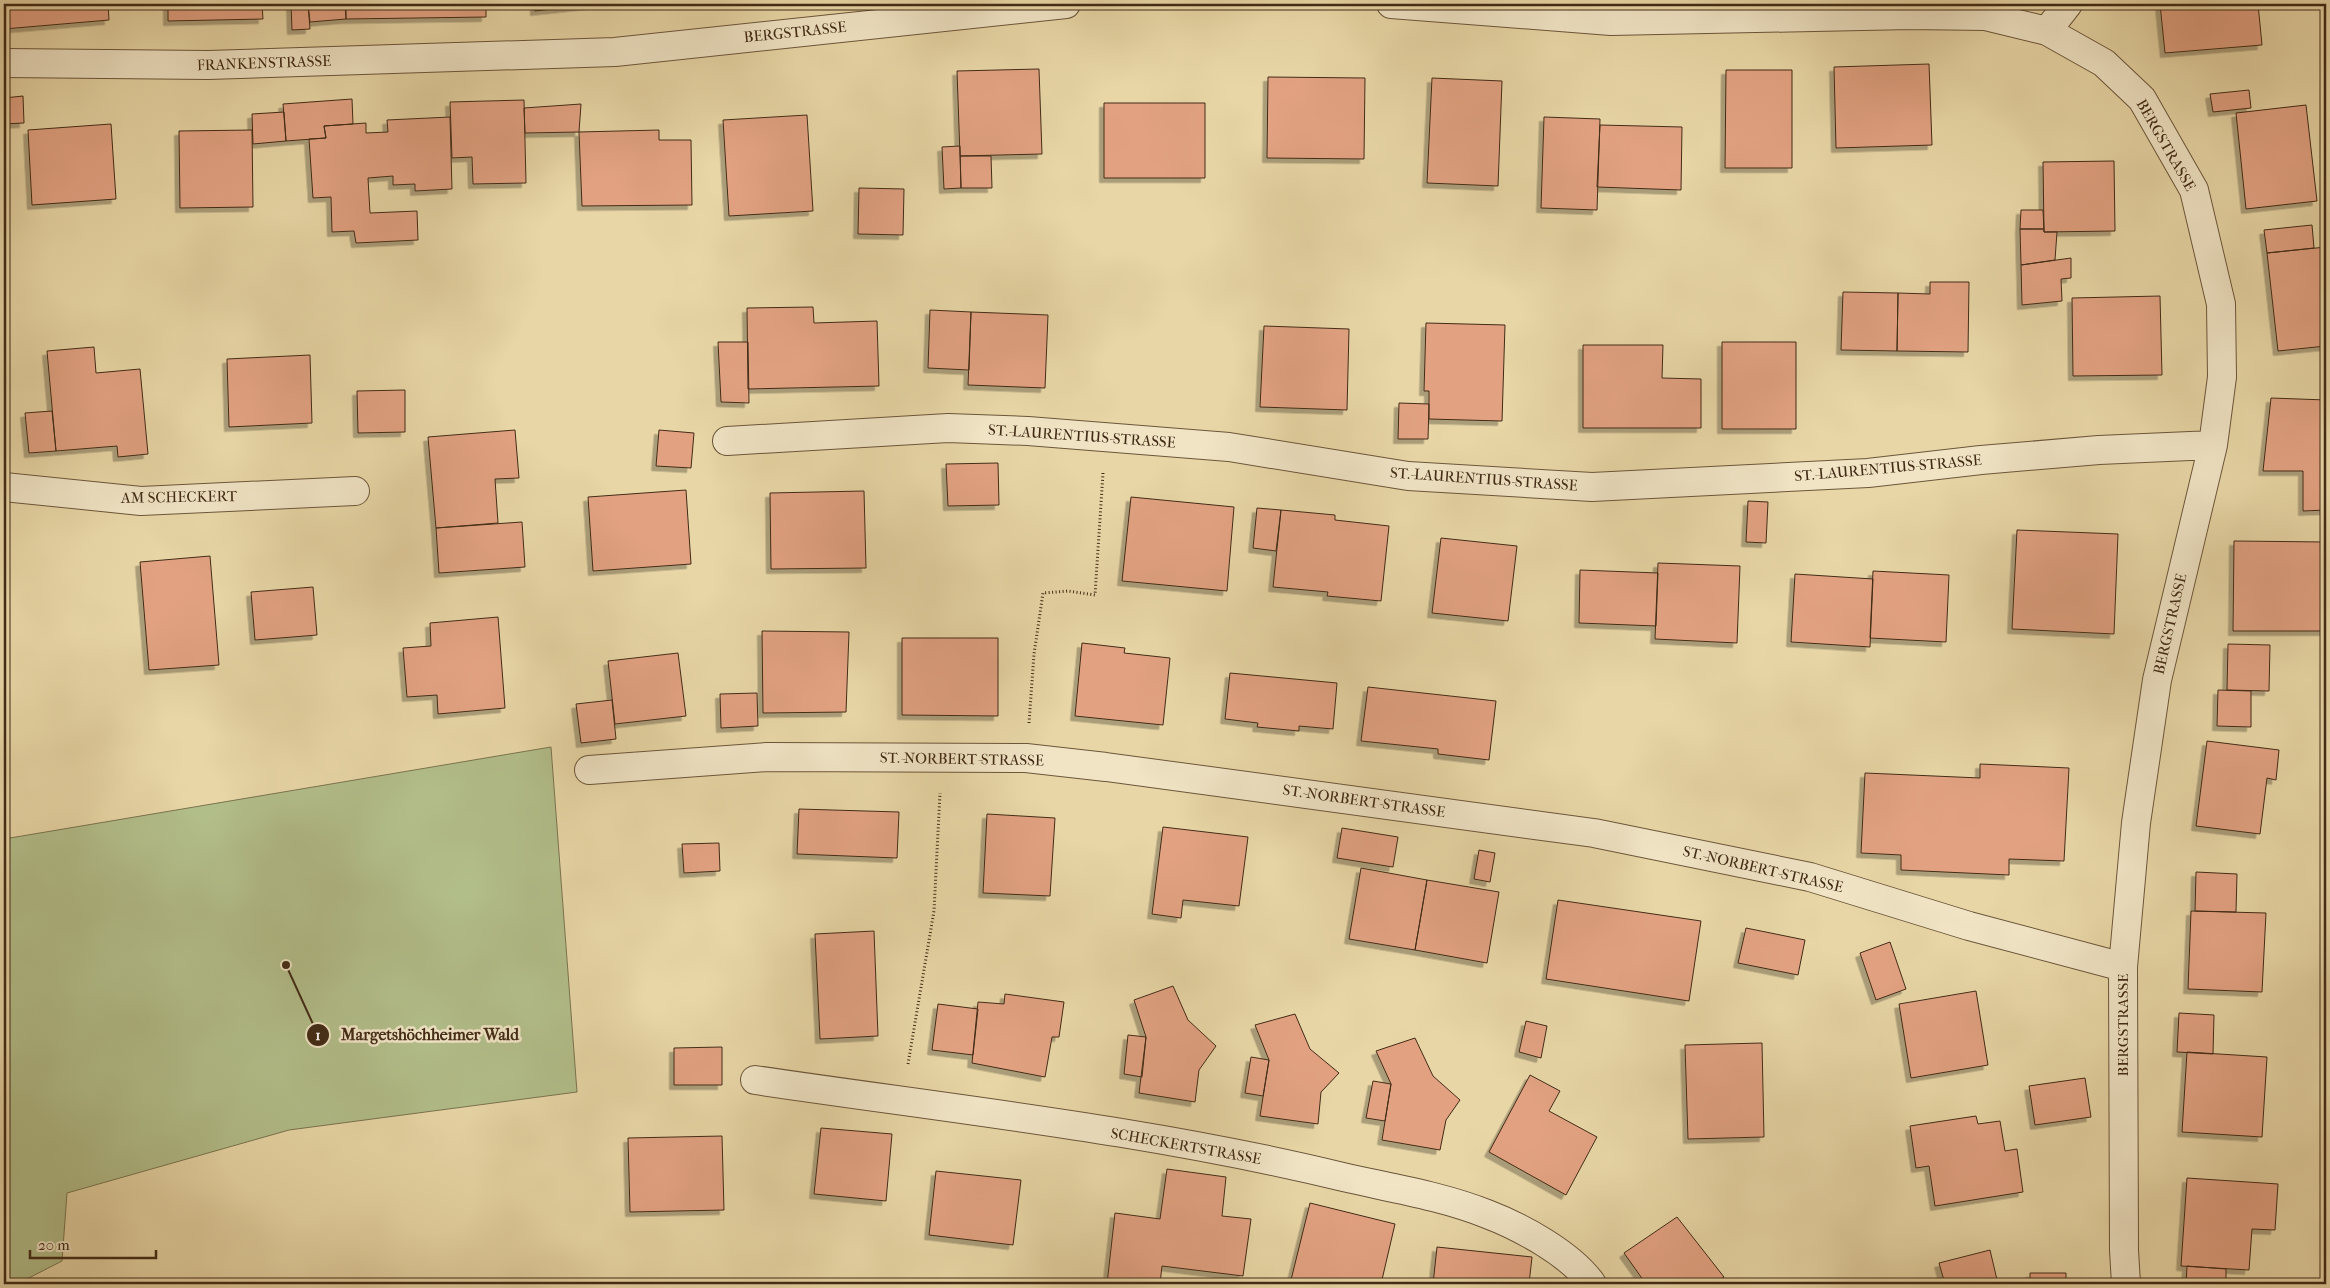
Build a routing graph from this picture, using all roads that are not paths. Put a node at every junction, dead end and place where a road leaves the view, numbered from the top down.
1 (1066, 4) edge
2 (1390, 4) edge
3 (2068, 4) edge
4 (2048, 32) junction
5 (523, 55) joint
6 (4, 63) edge
7 (727, 441) dead end
8 (2212, 445) junction
9 (4, 488) edge
10 (355, 491) dead end
11 (589, 770) dead end
12 (2123, 967) junction
13 (755, 1080) dead end
14 (1592, 1284) edge
15 (2126, 1284) edge

1 - 5 street, BERGSTRASSE
2 - 4 street, BERGSTRASSE
3 - 4 street
4 - 8 street, BERGSTRASSE
5 - 6 street, FRANKENSTRASSE
7 - 8 street, ST.-LAURENTIUS-STRASSE
8 - 12 street, BERGSTRASSE
9 - 10 street, AM SCHECKERT
11 - 12 street, ST.-NORBERT-STRASSE
12 - 15 street, BERGSTRASSE
13 - 14 street, SCHECKERTSTRASSE

